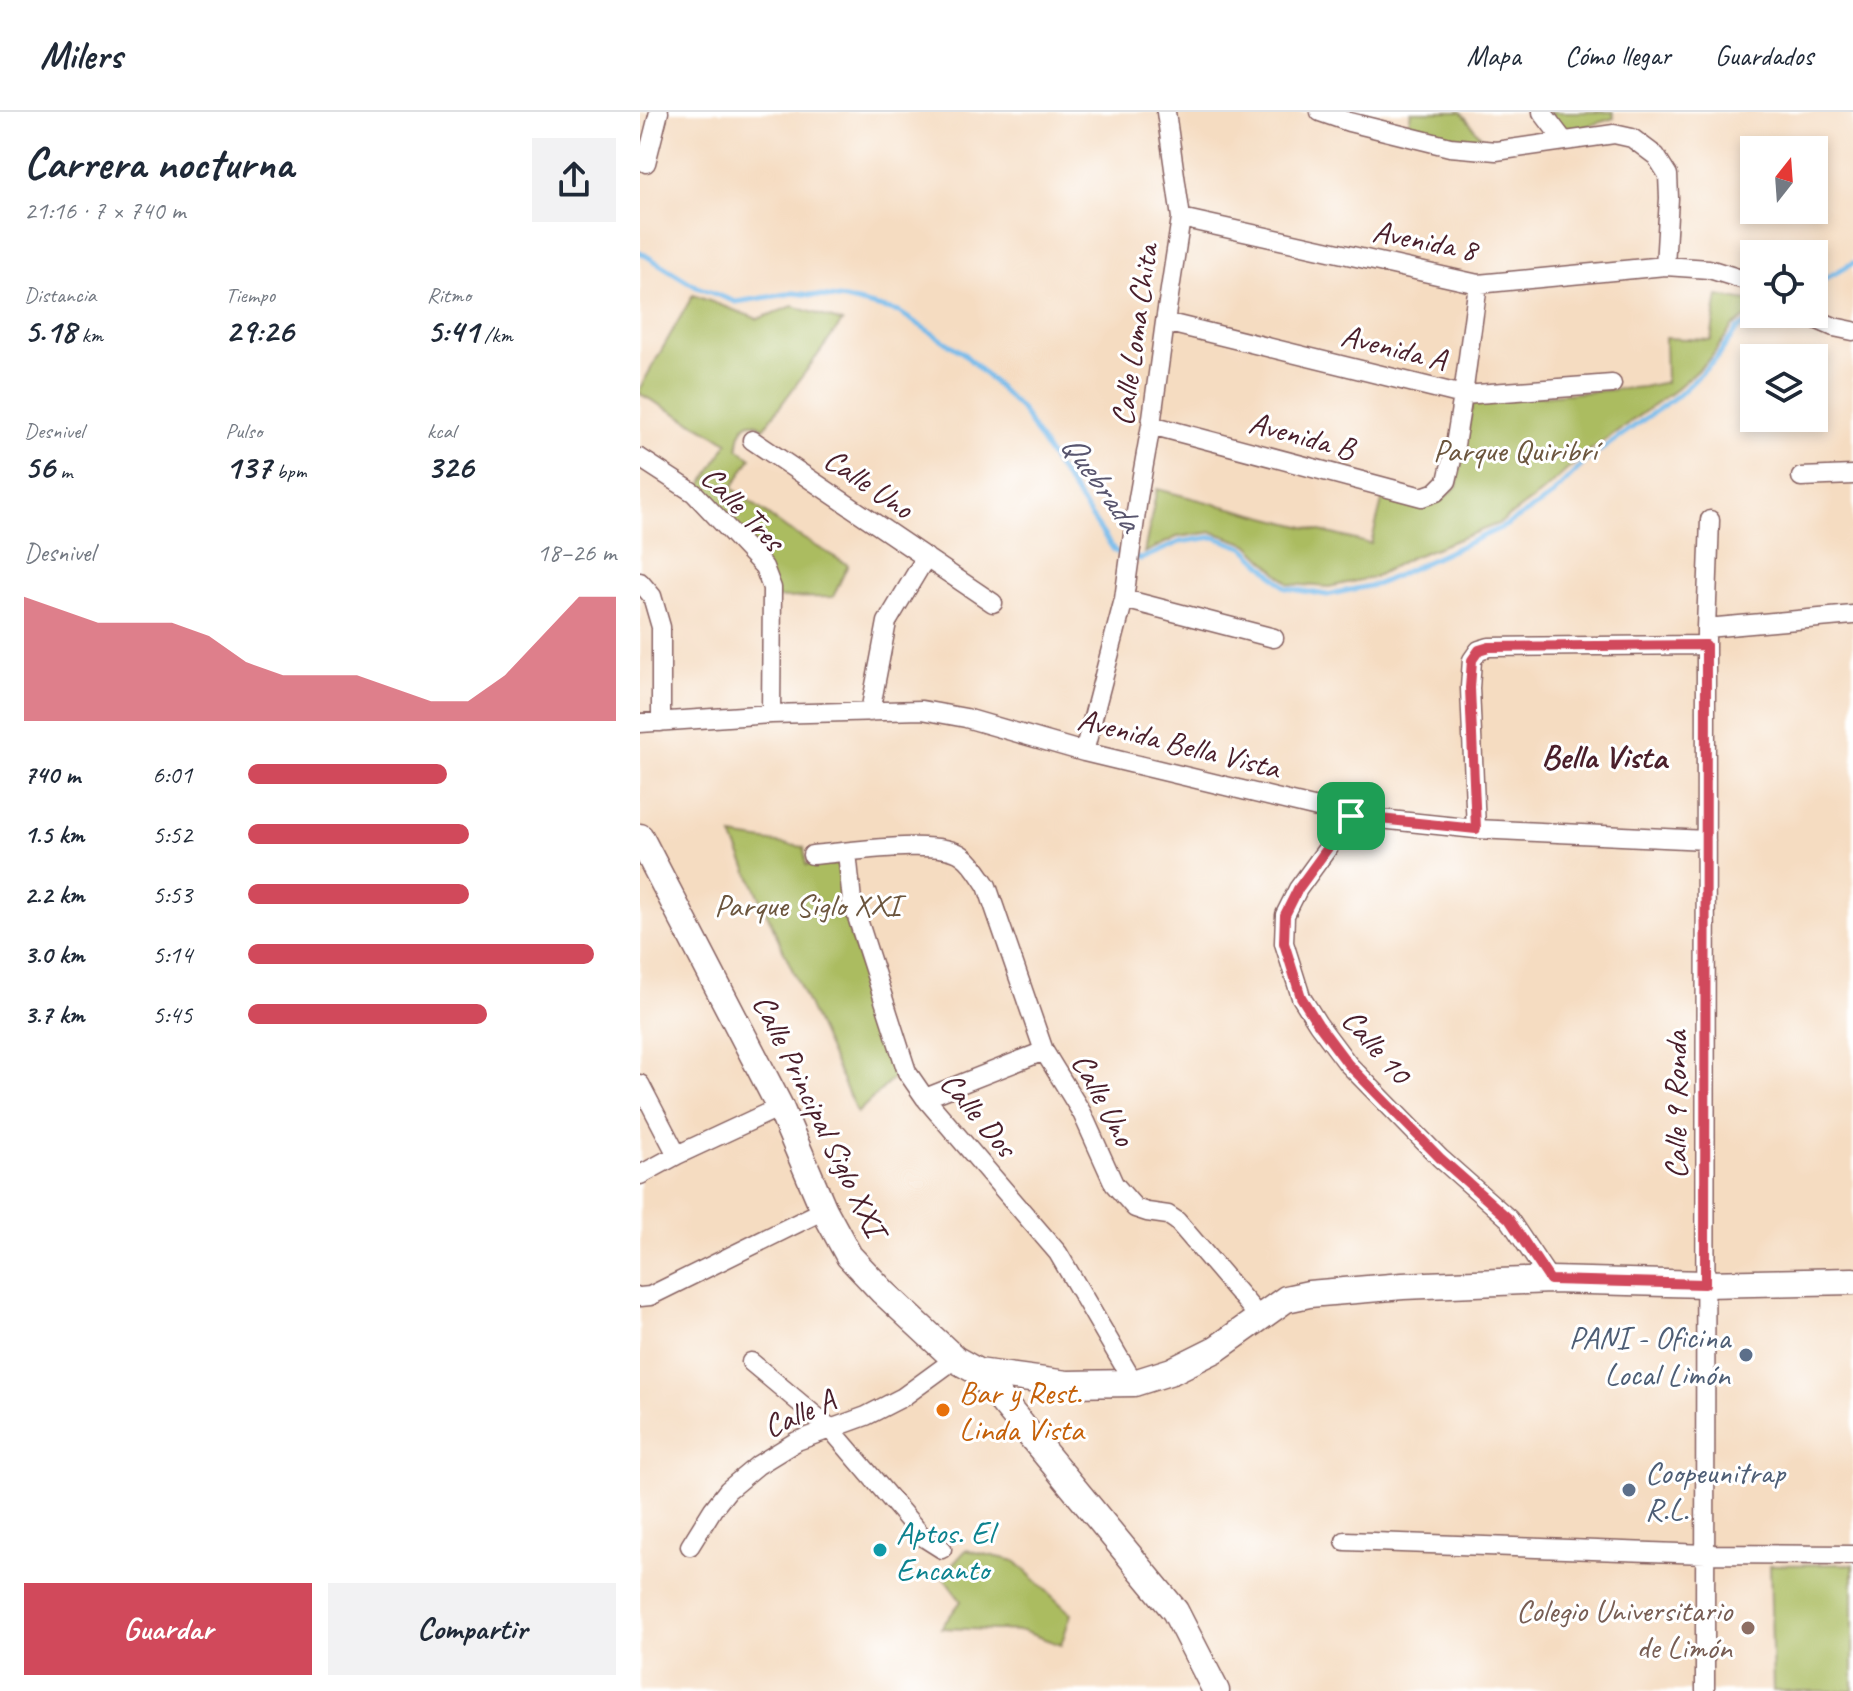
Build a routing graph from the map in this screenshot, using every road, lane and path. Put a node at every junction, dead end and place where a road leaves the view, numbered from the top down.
1 (659, 112) edge
2 (1166, 112) edge
3 (1320, 112) edge
4 (1542, 112) edge
5 (1564, 141) junction
6 (646, 163) dead end
7 (1181, 218) junction
8 (1665, 266) junction
9 (1740, 279) edge
10 (1478, 284) junction
11 (1165, 322) junction
12 (1828, 324) edge
13 (1853, 331) edge
14 (1612, 384) dead end
15 (1463, 395) junction
16 (1151, 425) junction
17 (752, 440) dead end
18 (640, 458) edge
19 (1853, 475) edge
20 (1801, 477) dead end
21 (1710, 520) dead end
22 (926, 557) junction
23 (640, 582) edge
24 (1124, 599) junction
25 (993, 603) dead end
26 (1853, 615) edge
27 (1706, 636) junction
28 (1274, 638) dead end
29 (870, 712) junction
30 (771, 714) junction
31 (661, 722) junction
32 (640, 723) edge
33 (1084, 752) junction
34 (1351, 816) junction
35 (1476, 829) junction
36 (1706, 840) junction
37 (641, 841) edge
38 (847, 852) junction
39 (812, 855) dead end
40 (1044, 1051) junction
41 (640, 1084) edge
42 (925, 1098) junction
43 (780, 1107) junction
44 (677, 1155) junction
45 (640, 1175) edge
46 (824, 1210) junction
47 (1550, 1280) junction
48 (1853, 1281) edge
49 (1705, 1284) junction
50 (640, 1297) edge
51 (1260, 1318) junction
52 (751, 1362) dead end
53 (966, 1366) junction
54 (1134, 1383) junction
55 (830, 1428) junction
56 (1345, 1541) dead end
57 (690, 1546) dead end
58 (942, 1549) dead end
59 (1706, 1554) junction
60 (1853, 1555) edge
61 (1216, 1691) edge
62 (1705, 1691) edge

1 - 6 street
2 - 7 street, Calle Loma Chita
3 - 5 street
4 - 5 street
5 - 8 street
7 - 10 street, Avenida 8
7 - 11 street, Calle Loma Chita
8 - 9 street, Avenida 8
8 - 10 street, Avenida 8
10 - 15 street
11 - 15 street, Avenida A
11 - 16 street, Calle Loma Chita
12 - 13 street
14 - 15 street, Avenida A
15 - 16 street, Avenida B
16 - 24 street, Calle Loma Chita
17 - 22 street, Calle Uno
18 - 30 street, Calle Tres
19 - 20 street
21 - 27 street, Calle 9 Ronda
22 - 25 street, Calle Uno
22 - 29 street
23 - 31 street
24 - 28 street
24 - 33 street, Calle Loma Chita
26 - 27 street
27 - 35 street
27 - 36 street, Calle 9 Ronda
29 - 30 street, Avenida Bella Vista
29 - 33 street, Avenida Bella Vista
30 - 31 street, Avenida Bella Vista
31 - 32 street, Avenida Bella Vista
33 - 34 street, Avenida Bella Vista
34 - 35 street, Avenida Bella Vista
34 - 47 street, Calle 10
35 - 36 street, Avenida Bella Vista
36 - 49 street, Calle 9 Ronda
37 - 43 street, Calle Principal Siglo XXI
38 - 39 street
38 - 40 street, Calle Uno
38 - 42 street, Calle Dos
40 - 42 street
40 - 51 street, Calle Uno
41 - 44 street
42 - 54 street, Calle Dos
43 - 44 street
43 - 46 street, Calle Principal Siglo XXI
44 - 45 street
46 - 50 street
46 - 53 street, Calle Principal Siglo XXI
47 - 49 street
47 - 51 street
48 - 49 street
49 - 59 street, Calle 9 Ronda
51 - 54 street
52 - 55 street
53 - 54 street
53 - 55 street, Calle A
53 - 61 street, Calle Principal Siglo XXI
55 - 57 street, Calle A
55 - 58 street
56 - 59 street
59 - 60 street
59 - 62 street, Calle 9 Ronda

